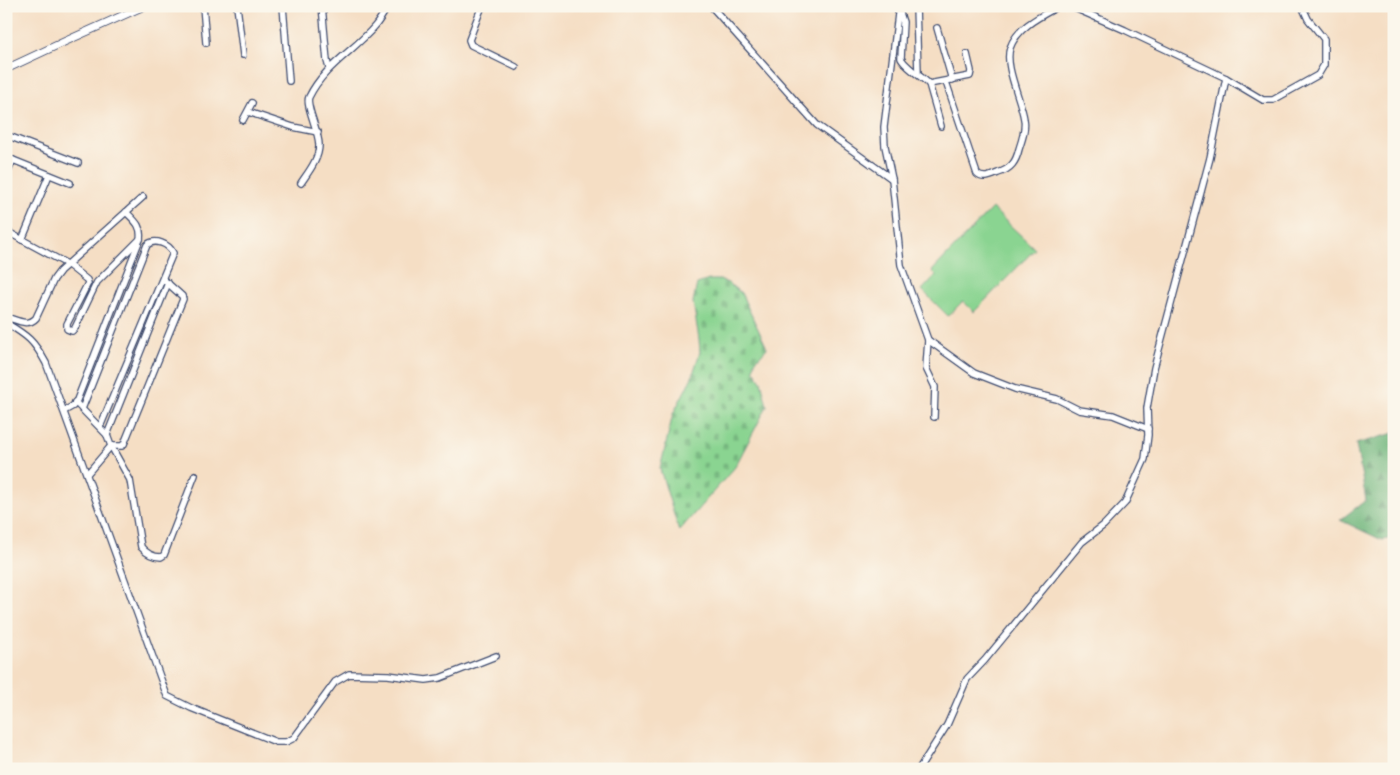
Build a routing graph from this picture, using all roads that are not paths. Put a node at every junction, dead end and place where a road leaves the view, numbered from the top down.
1 (144, 6) edge
2 (203, 6) edge
3 (237, 6) edge
4 (282, 6) edge
5 (322, 6) edge
6 (388, 6) edge
7 (482, 6) edge
8 (711, 6) edge
9 (916, 6) edge
10 (1059, 6) edge
11 (1070, 6) edge
12 (1302, 6) edge
13 (899, 7) edge
14 (937, 28) dead end
15 (206, 44) dead end
16 (967, 54) dead end
17 (243, 55) dead end
18 (516, 66) dead end
19 (329, 68) junction
20 (6, 69) edge
21 (918, 73) junction
22 (1226, 78) junction
23 (949, 81) junction
24 (290, 82) dead end
25 (929, 84) junction
26 (252, 102) dead end
27 (248, 112) junction
28 (243, 120) dead end
29 (941, 126) dead end
30 (318, 132) junction
31 (6, 135) edge
32 (10, 160) edge
33 (78, 163) dead end
34 (49, 175) junction
35 (6, 176) edge
36 (892, 179) junction
37 (70, 183) dead end
38 (302, 183) dead end
39 (143, 197) dead end
40 (126, 212) junction
41 (6, 231) edge
42 (140, 239) junction
43 (22, 240) junction
44 (67, 264) junction
45 (166, 281) junction
46 (6, 317) edge
47 (6, 323) edge
48 (928, 340) junction
49 (75, 402) junction
50 (82, 409) junction
51 (64, 411) junction
52 (934, 417) dead end
53 (100, 428) junction
54 (1148, 429) junction
55 (107, 435) junction
56 (111, 446) junction
57 (87, 474) junction
58 (196, 475) dead end
59 (496, 656) dead end
60 (919, 769) edge

1 - 20 street
2 - 15 street
3 - 17 street
4 - 24 street
5 - 19 street
6 - 19 street
7 - 18 street
8 - 36 street
9 - 21 street
10 - 23 street
11 - 22 street
12 - 22 street
13 - 21 street
13 - 36 street
14 - 23 street
16 - 23 street
19 - 30 street
21 - 25 street
22 - 54 street
23 - 25 street
25 - 29 street
26 - 27 street
27 - 28 street
27 - 30 street
30 - 38 street
31 - 33 street
32 - 34 street
32 - 35 street
34 - 37 street
34 - 43 street
36 - 48 street
39 - 40 street
40 - 42 street
40 - 44 street
41 - 43 street
42 - 44 street
42 - 49 street
43 - 44 street
44 - 46 street
45 - 50 street
45 - 53 street
45 - 55 street
45 - 56 street
47 - 51 street
48 - 52 street
48 - 54 street
49 - 50 street
49 - 51 street
50 - 53 street
51 - 57 street
53 - 55 street
54 - 60 street
55 - 56 street
56 - 57 street
56 - 58 street
57 - 59 street

